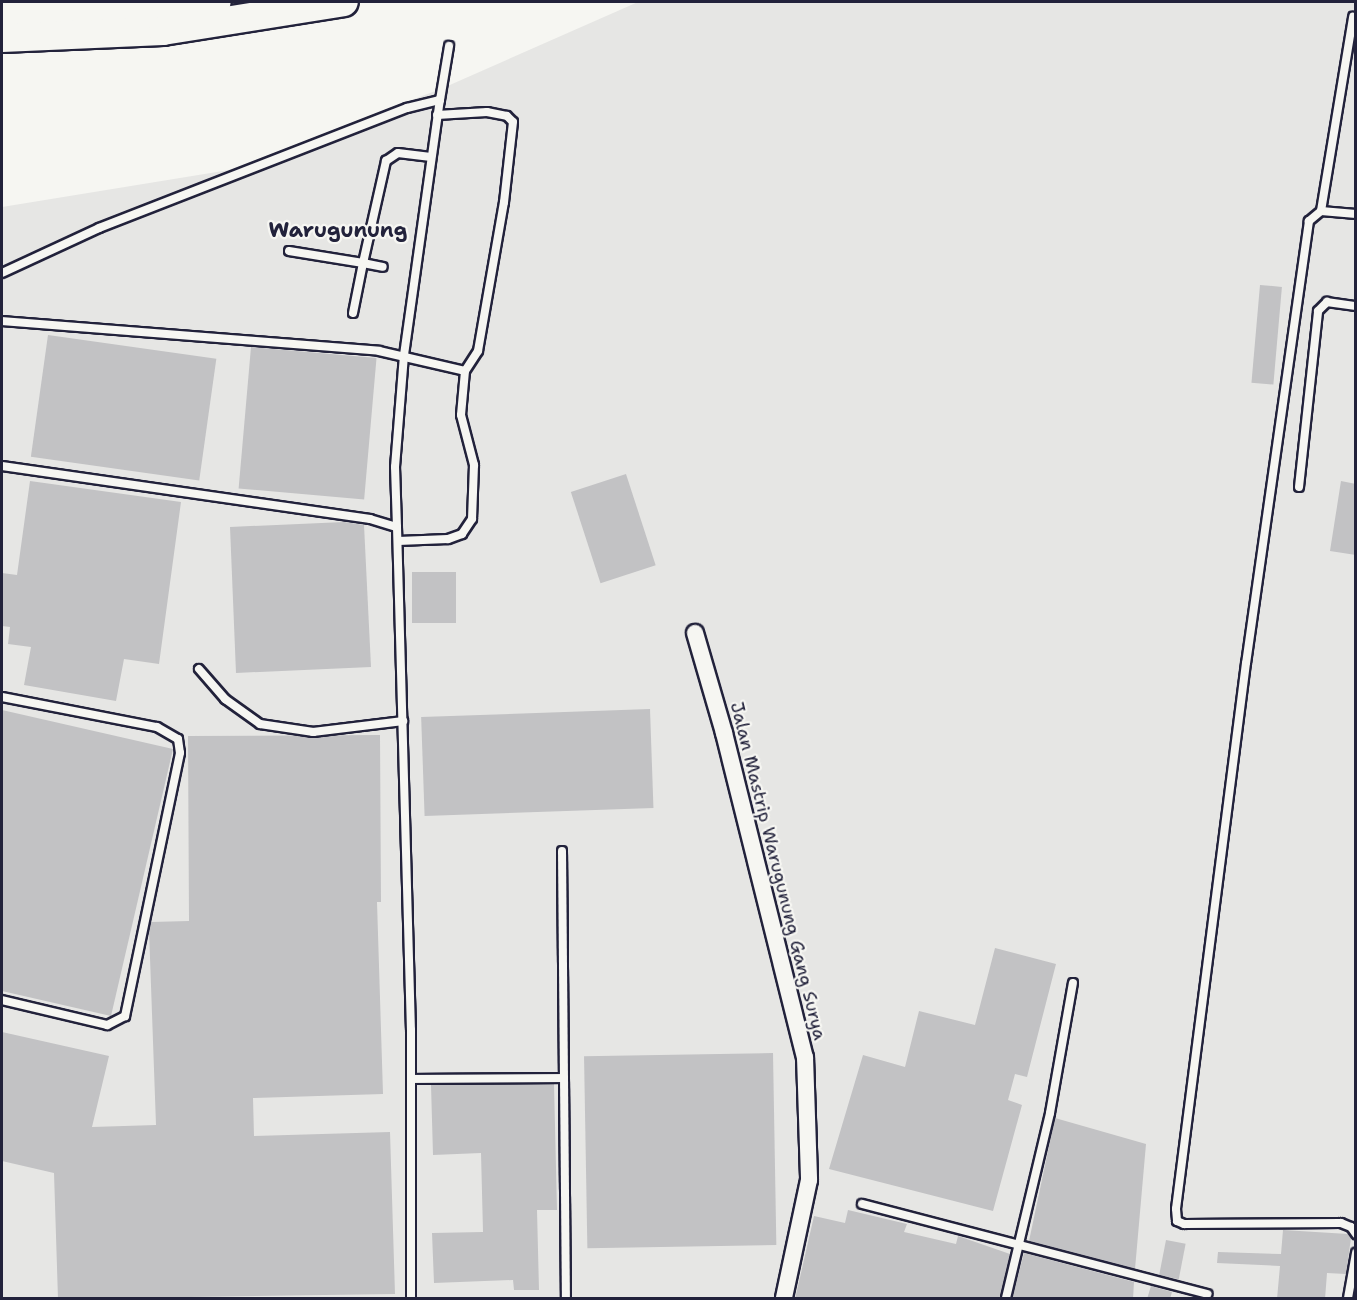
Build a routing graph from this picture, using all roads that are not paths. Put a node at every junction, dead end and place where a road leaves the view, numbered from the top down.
1 (217, 2) edge
2 (344, 2) edge
3 (2, 16) edge
4 (1353, 17) dead end
5 (2, 38) edge
6 (449, 46) dead end
7 (440, 99) junction
8 (437, 115) junction
9 (431, 157) junction
10 (1321, 212) junction
11 (1356, 214) edge
12 (289, 251) dead end
13 (363, 263) junction
14 (383, 267) dead end
15 (2, 273) edge
16 (1356, 306) edge
17 (353, 313) dead end
18 (2, 321) edge
19 (404, 355) junction
20 (465, 371) junction
21 (2, 466) edge
22 (1299, 487) dead end
23 (397, 527) junction
24 (398, 541) junction
25 (695, 633) dead end
26 (200, 669) dead end
27 (2, 697) edge
28 (404, 721) junction
29 (562, 851) dead end
30 (1073, 982) dead end
31 (2, 1000) edge
32 (564, 1078) junction
33 (411, 1079) junction
34 (862, 1204) dead end
35 (1356, 1234) edge
36 (1019, 1244) junction
37 (1356, 1253) edge
38 (1207, 1294) dead end
39 (411, 1299) edge
40 (566, 1299) edge
41 (784, 1299) edge
42 (1006, 1299) edge
43 (1348, 1299) edge

1 - 3 highway
2 - 5 highway
4 - 10 lane
6 - 7 lane
7 - 8 lane
7 - 15 lane
8 - 9 lane
8 - 20 lane
9 - 13 lane
9 - 19 lane
10 - 11 lane
10 - 35 lane
12 - 13 lane
13 - 14 lane
13 - 17 lane
16 - 22 lane
18 - 19 lane
19 - 20 lane
19 - 23 lane
20 - 24 lane
21 - 23 lane
23 - 24 lane
24 - 28 lane
25 - 41 street, Jalan Mastrip Warugunung Gang Surya
26 - 28 lane
27 - 31 lane
28 - 33 lane
29 - 32 lane
30 - 36 lane
32 - 33 lane
32 - 40 lane
33 - 39 lane
34 - 36 lane
36 - 38 lane
36 - 42 lane
37 - 43 lane

